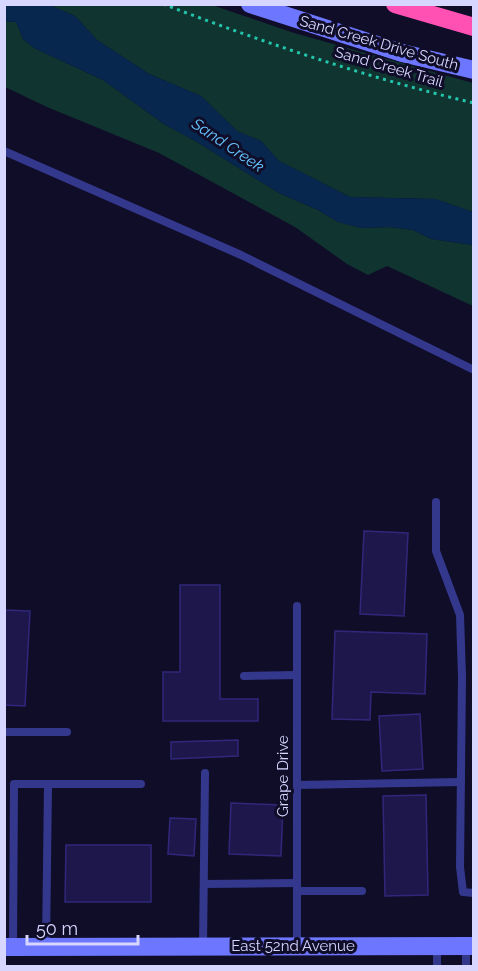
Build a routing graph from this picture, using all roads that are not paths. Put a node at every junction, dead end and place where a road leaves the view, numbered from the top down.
1 (250, 4) edge
2 (395, 4) edge
3 (474, 27) edge
4 (474, 70) edge
5 (4, 152) edge
6 (474, 370) edge
7 (436, 502) dead end
8 (297, 606) dead end
9 (297, 675) junction
10 (244, 676) dead end
11 (4, 732) edge
12 (67, 732) dead end
13 (205, 773) dead end
14 (461, 782) junction
15 (48, 784) junction
16 (141, 784) dead end
17 (297, 785) junction
18 (9, 883) edge
19 (204, 884) junction
20 (297, 887) junction
21 (362, 891) dead end
22 (474, 892) edge
23 (297, 946) junction
24 (437, 946) junction
25 (470, 946) edge
26 (9, 947) edge
27 (46, 947) junction
28 (203, 947) junction
29 (437, 966) edge
30 (466, 966) edge

1 - 4 street, Sand Creek Drive South
2 - 3 highway
5 - 6 lane
7 - 14 lane
8 - 9 lane, Grape Drive
9 - 10 lane
9 - 17 lane, Grape Drive
11 - 12 lane
13 - 19 lane
14 - 17 lane
14 - 22 lane
15 - 16 lane
15 - 18 lane
15 - 27 lane
17 - 20 lane, Grape Drive
18 - 26 lane
19 - 20 lane
19 - 28 lane
20 - 21 lane
20 - 23 lane, Grape Drive
23 - 24 street, East 52nd Avenue
23 - 28 street, East 52nd Avenue
24 - 25 street, East 52nd Avenue
24 - 29 lane
25 - 30 lane
26 - 27 street, East 52nd Avenue
27 - 28 street, East 52nd Avenue

